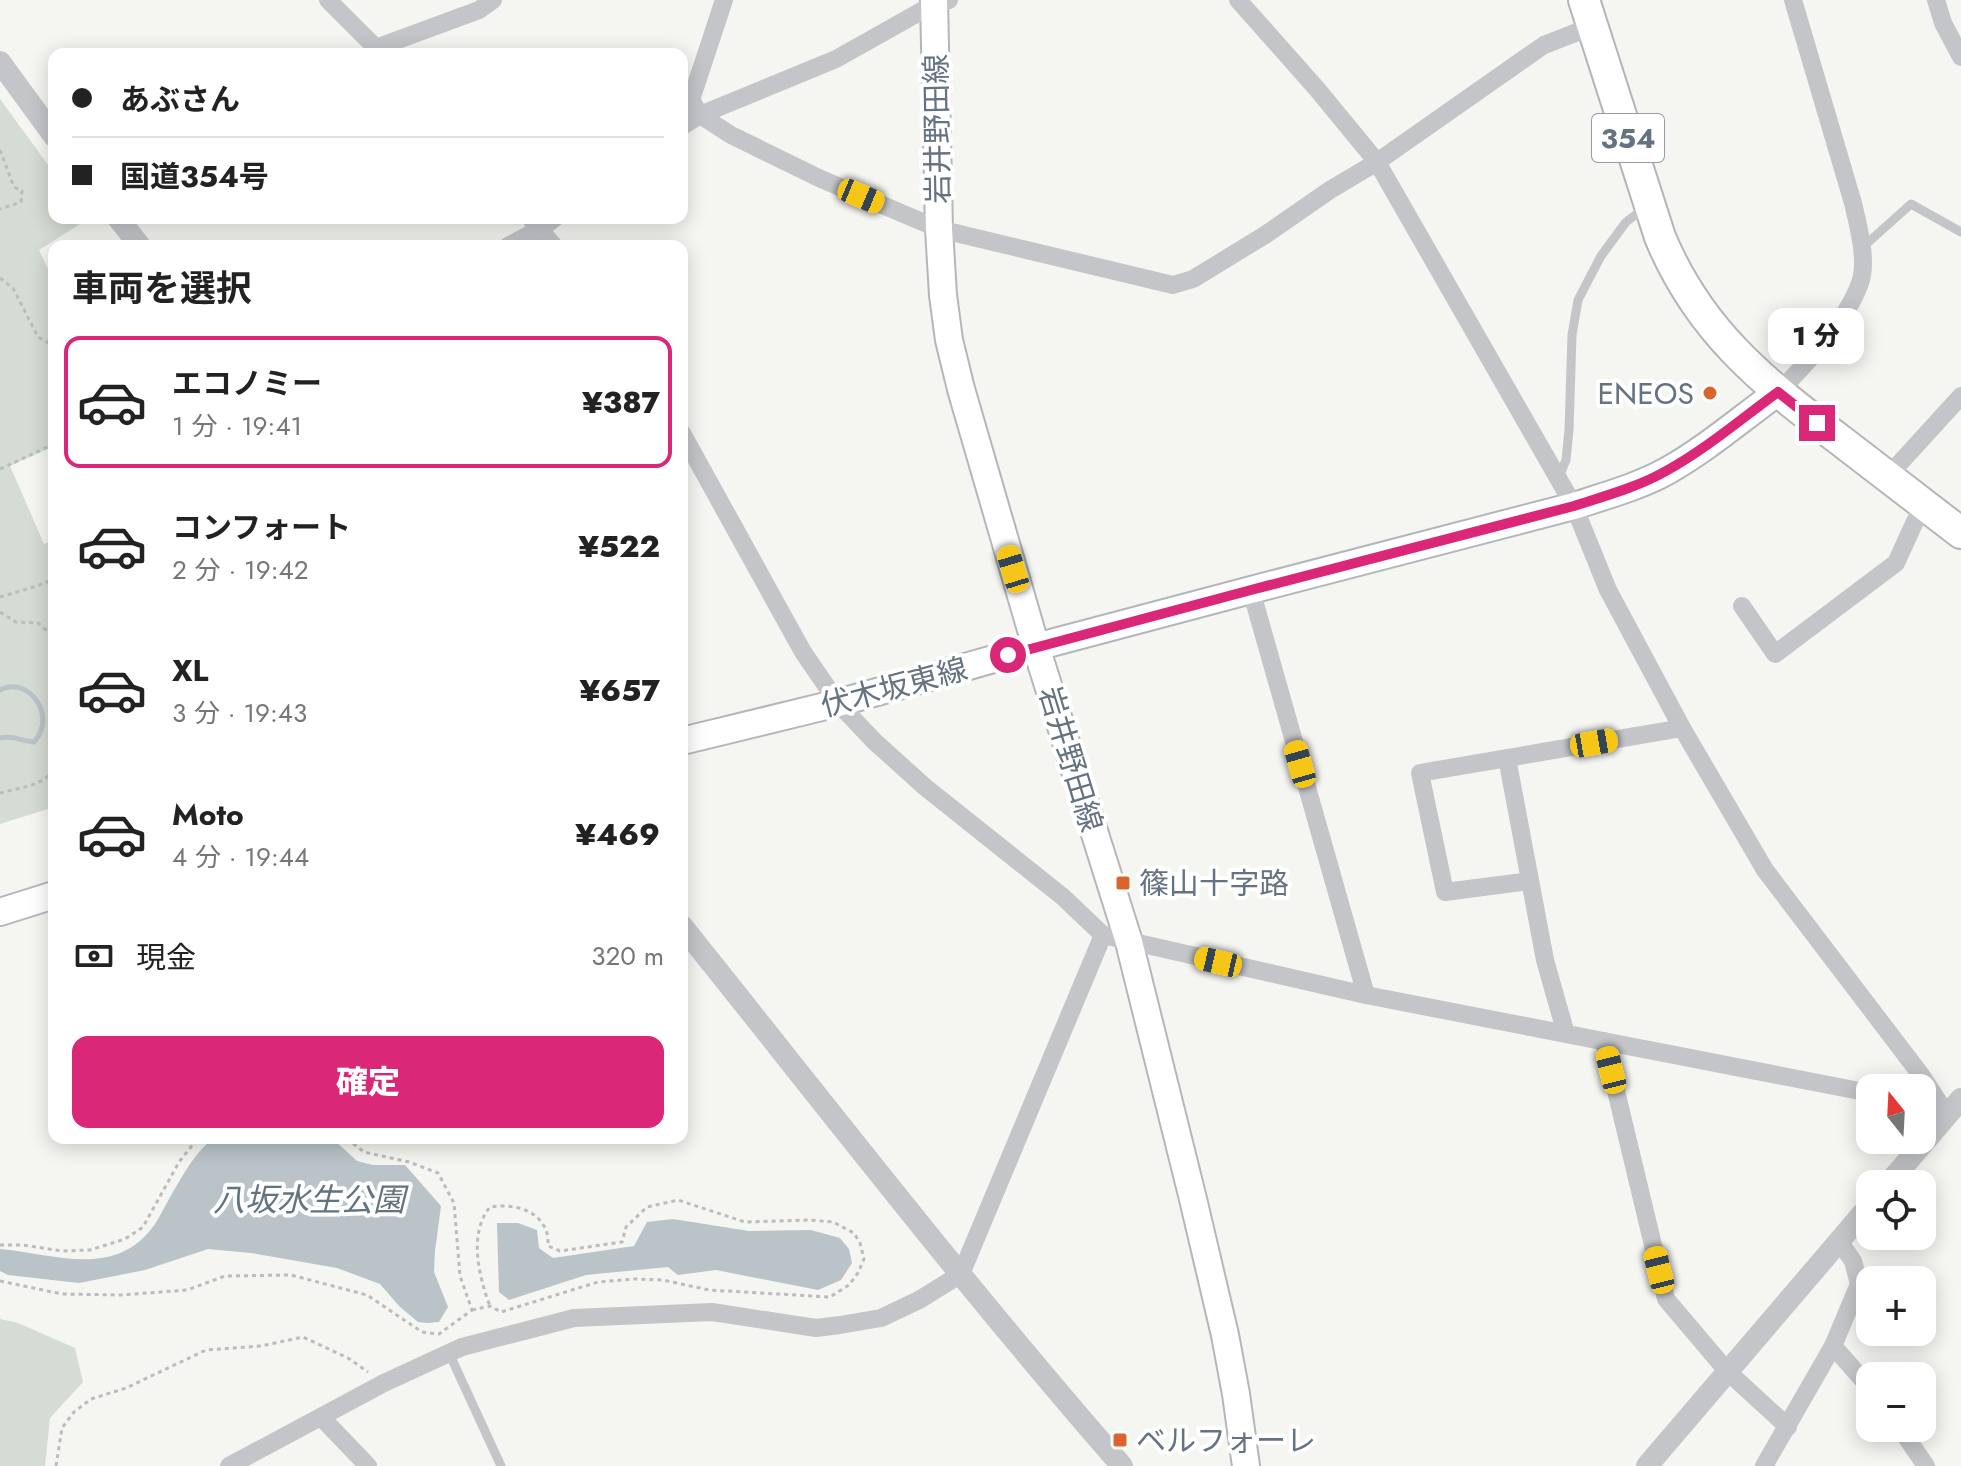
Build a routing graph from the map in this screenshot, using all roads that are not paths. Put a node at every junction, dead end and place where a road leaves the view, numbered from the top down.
1 (328, 0) edge
2 (493, 0) edge
3 (724, 0) edge
4 (1238, 0) edge
5 (1793, 0) edge
6 (1936, 0) edge
7 (939, 1) edge
8 (1588, 13) edge
9 (376, 48) edge
10 (386, 48) edge
11 (1961, 57) edge
12 (0, 62) edge
13 (700, 115) junction
14 (688, 122) edge
15 (48, 128) edge
16 (1377, 162) junction
17 (1649, 205) junction
18 (123, 224) edge
19 (539, 224) edge
20 (939, 229) junction
21 (1961, 232) edge
22 (135, 240) edge
23 (516, 240) edge
24 (1861, 248) junction
25 (1778, 392) junction
26 (1961, 396) edge
27 (688, 444) edge
28 (1888, 476) junction
29 (1558, 479) junction
30 (1923, 504) junction
31 (1574, 506) junction
32 (1961, 533) edge
33 (1251, 590) junction
34 (1742, 606) dead end
35 (1036, 647) junction
36 (838, 703) junction
37 (1682, 728) junction
38 (688, 740) edge
39 (1507, 758) junction
40 (1530, 881) junction
41 (48, 897) edge
42 (0, 912) edge
43 (688, 933) edge
44 (1103, 935) junction
45 (1129, 942) junction
46 (1366, 995) junction
47 (1566, 1034) junction
48 (1604, 1041) junction
49 (1856, 1090) edge
50 (1957, 1104) edge
51 (1936, 1105) edge
52 (1900, 1170) edge
53 (1856, 1221) edge
54 (1839, 1241) junction
55 (961, 1274) junction
56 (1833, 1346) junction
57 (449, 1353) junction
58 (1727, 1371) junction
59 (1856, 1372) edge
60 (321, 1417) junction
61 (1788, 1427) junction
62 (1910, 1442) edge
63 (231, 1465) edge
64 (368, 1466) edge
65 (501, 1466) edge
66 (1122, 1466) edge
67 (1246, 1466) edge
68 (1647, 1466) edge
69 (1764, 1466) edge
70 (1926, 1466) edge

1 - 9 street
2 - 10 street
3 - 13 street
4 - 16 street
5 - 24 street
6 - 11 street
7 - 13 street
7 - 20 main road, 岩井野田線
8 - 16 street
8 - 17 highway, 354
12 - 15 street
13 - 14 street
13 - 20 street
16 - 20 street
16 - 29 street
17 - 25 highway, 354
17 - 29 lane
18 - 22 street
19 - 23 street
20 - 35 main road, 岩井野田線
21 - 24 lane
24 - 25 street
25 - 28 highway, 354
25 - 31 main road, 伏木坂東線
26 - 28 street
27 - 36 street
28 - 30 highway, 354
29 - 31 street
30 - 32 highway, 354
30 - 34 street
31 - 33 main road, 伏木坂東線
31 - 37 street
33 - 35 main road, 伏木坂東線
33 - 46 street
35 - 36 main road, 伏木坂東線
35 - 45 main road, 岩井野田線
36 - 38 main road, 伏木坂東線
36 - 44 street
37 - 39 street
37 - 50 street
39 - 40 street
39 - 40 street
40 - 47 street
41 - 42 main road
43 - 55 street
44 - 45 street
44 - 55 street
45 - 46 street
45 - 67 main road, 岩井野田線
46 - 47 street
47 - 48 street
48 - 49 street
48 - 58 street
50 - 51 street
50 - 52 street
53 - 54 street
54 - 56 street
54 - 58 street
55 - 57 street
55 - 66 street
56 - 59 street
56 - 61 street
57 - 60 street
57 - 65 lane
58 - 61 street
58 - 68 street
60 - 63 street
60 - 64 street
61 - 69 street
62 - 70 street

